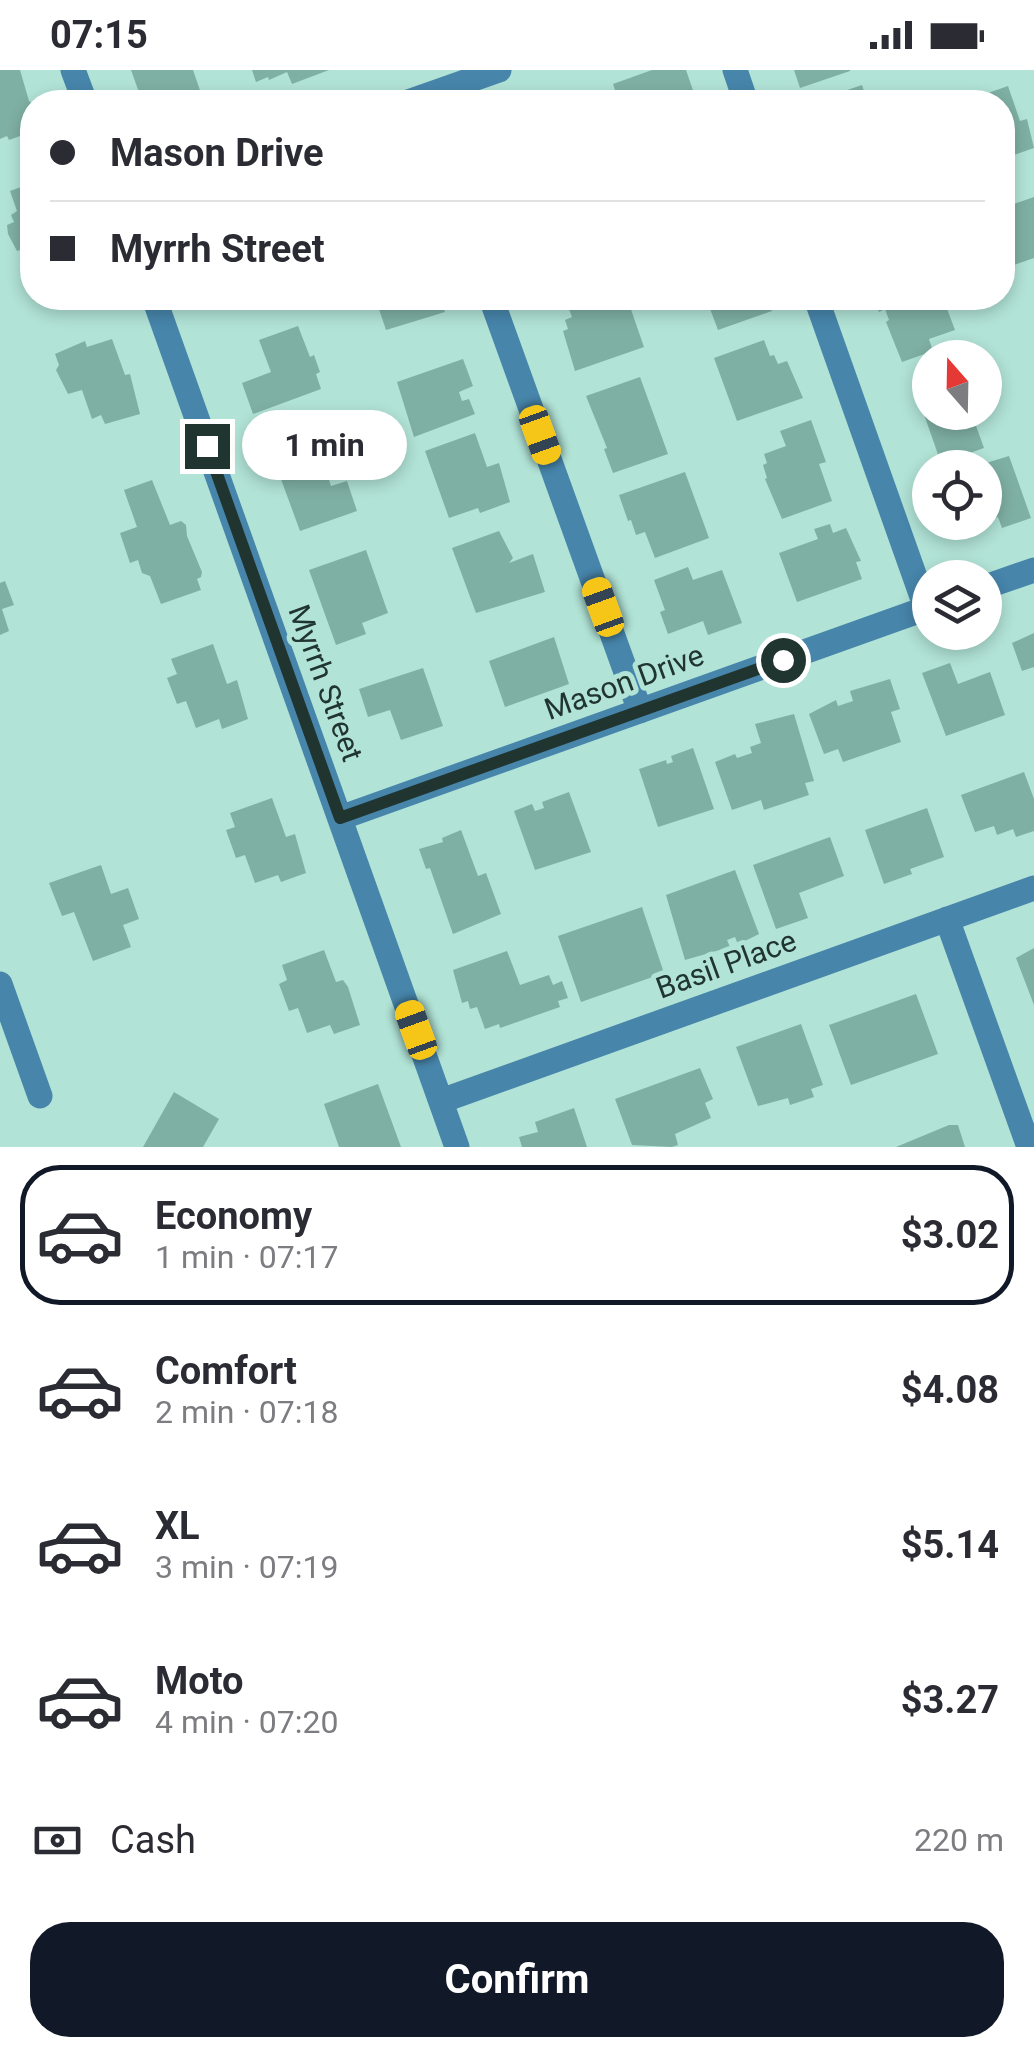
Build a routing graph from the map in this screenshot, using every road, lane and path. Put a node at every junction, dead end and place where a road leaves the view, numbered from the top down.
1 (498, 70) edge
2 (445, 90) edge
3 (158, 310) edge
4 (495, 310) edge
5 (820, 310) edge
6 (912, 564) edge
7 (1034, 570) edge
8 (1002, 582) edge
9 (912, 614) edge
10 (640, 710) junction
11 (340, 818) junction
12 (1034, 888) edge
13 (947, 920) junction
14 (0, 984) edge
15 (40, 1096) dead end
16 (441, 1101) junction
17 (457, 1147) edge
18 (1028, 1147) edge

1 - 2 street
3 - 11 street, Myrrh Street
4 - 10 street
5 - 6 street
7 - 8 street
9 - 10 street, Mason Drive
10 - 11 street, Mason Drive
11 - 16 street, Myrrh Street
12 - 13 street, Basil Place
13 - 16 street, Basil Place
13 - 18 street
14 - 15 street
16 - 17 street, Myrrh Street

